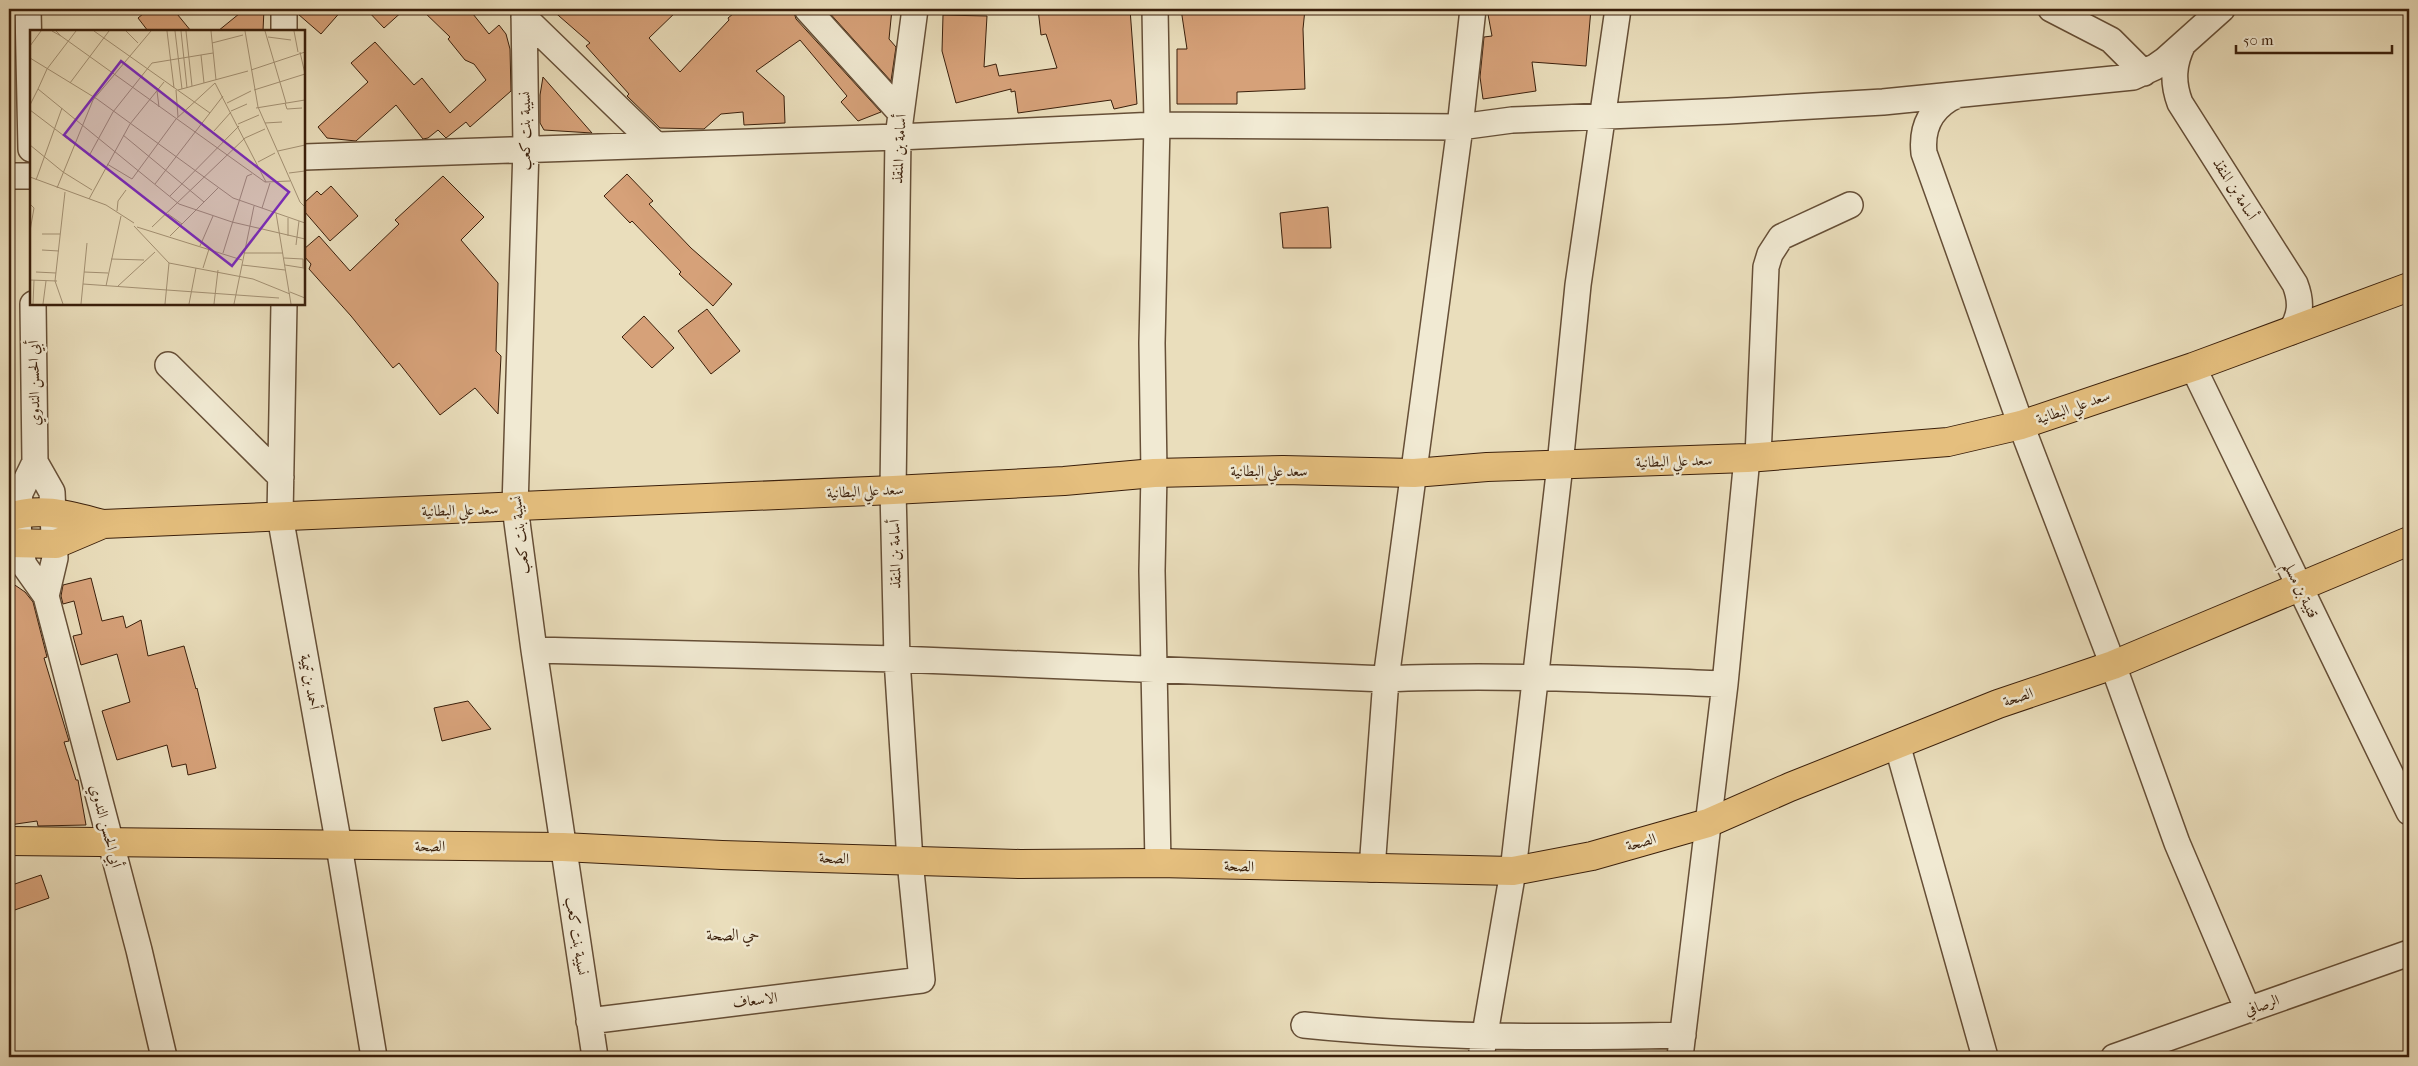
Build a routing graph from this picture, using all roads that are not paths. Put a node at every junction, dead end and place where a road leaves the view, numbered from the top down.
1 (28, 9) edge
2 (284, 9) edge
3 (808, 9) edge
4 (915, 9) edge
5 (1155, 9) edge
6 (1473, 9) edge
7 (1618, 9) edge
8 (2051, 9) edge
9 (2222, 9) edge
10 (524, 13) edge
11 (284, 30) edge
12 (2183, 44) junction
13 (2144, 73) junction
14 (1957, 94) junction
15 (30, 102) edge
16 (900, 112) junction
17 (1602, 116) junction
18 (1157, 125) junction
19 (1460, 127) junction
20 (898, 137) junction
21 (655, 144) junction
22 (526, 148) junction
23 (305, 157) edge
24 (9, 176) edge
25 (30, 176) edge
26 (1850, 205) dead end
27 (2409, 286) edge
28 (33, 305) edge
29 (284, 305) edge
30 (2290, 332) junction
31 (168, 365) dead end
32 (2194, 367) junction
33 (2021, 425) junction
34 (1753, 458) junction
35 (35, 462) junction
36 (1560, 466) junction
37 (1154, 473) junction
38 (1414, 473) junction
39 (281, 477) junction
40 (893, 490) junction
41 (515, 508) junction
42 (53, 511) junction
43 (13, 515) edge
44 (280, 516) junction
45 (103, 524) junction
46 (2409, 541) edge
47 (14, 544) edge
48 (56, 544) junction
49 (2299, 587) junction
50 (46, 596) junction
51 (534, 650) junction
52 (897, 659) junction
53 (2113, 665) junction
54 (1154, 671) junction
55 (1535, 677) junction
56 (1386, 679) junction
57 (1725, 684) junction
58 (1897, 744) junction
59 (2409, 812) edge
60 (1708, 823) junction
61 (9, 841) edge
62 (110, 843) junction
63 (339, 846) junction
64 (563, 847) junction
65 (910, 861) junction
66 (1158, 863) junction
67 (1372, 869) junction
68 (1513, 871) junction
69 (2409, 953) edge
70 (922, 980) joint
71 (2248, 1010) junction
72 (589, 1021) junction
73 (1304, 1025) dead end
74 (1681, 1046) edge
75 (1483, 1047) edge
76 (164, 1057) edge
77 (374, 1057) edge
78 (595, 1057) edge
79 (1985, 1057) edge
80 (2114, 1057) edge

1 - 15 street
2 - 11 street
3 - 16 street
4 - 16 street, أسامة بن المنقذ
5 - 18 street
6 - 19 street
7 - 17 street
8 - 13 street
9 - 12 street
10 - 21 street
10 - 22 street, نسيبة بنت كعب
12 - 13 street
12 - 30 street, أسامة بن المنقذ
13 - 14 street
14 - 17 street
14 - 33 street
16 - 20 street, أسامة بن المنقذ
17 - 19 street
17 - 36 street
18 - 19 street
18 - 20 street
18 - 37 street
19 - 38 street
20 - 21 street
20 - 40 street, أسامة بن المنقذ
21 - 22 street
22 - 23 street
22 - 41 street, نسيبة بنت كعب
24 - 25 street
26 - 34 street
27 - 30 main road, سعد علي البطانية
28 - 35 street, أبي الحسن الندوي
29 - 39 street, أحمد بن تيمية
30 - 32 main road, سعد علي البطانية
31 - 39 street
32 - 33 main road, سعد علي البطانية
32 - 49 street, قتيبة بن مسلم
33 - 34 main road, سعد علي البطانية
33 - 53 street
34 - 36 main road, سعد علي البطانية
34 - 57 street
35 - 42 street, أبي الحسن الندوي
35 - 43 street, أبي الحسن الندوي
36 - 38 main road, سعد علي البطانية
36 - 55 street
37 - 38 main road, سعد علي البطانية
37 - 40 main road, سعد علي البطانية
37 - 54 street
38 - 56 street
39 - 44 street, أحمد بن تيمية
40 - 41 main road, سعد علي البطانية
40 - 52 street, أسامة بن المنقذ
41 - 44 main road, سعد علي البطانية
41 - 51 street, نسيبة بنت كعب
42 - 43 main road, سعد علي البطانية
42 - 45 main road, سعد علي البطانية
42 - 48 street, أبي الحسن الندوي
43 - 47 street, أبي الحسن الندوي
44 - 45 main road, سعد علي البطانية
44 - 63 street, أحمد بن تيمية
45 - 48 main road, سعد علي البطانية
46 - 49 main road, الصحة
47 - 48 main road, سعد علي البطانية
47 - 50 street, أبي الحسن الندوي
48 - 50 street, أبي الحسن الندوي
49 - 53 main road, الصحة
49 - 59 street, قتيبة بن مسلم
50 - 62 street, أبي الحسن الندوي
51 - 52 street
51 - 64 street, نسيبة بنت كعب
52 - 54 street
52 - 65 street, أسامة بن المنقذ
53 - 58 main road, الصحة
53 - 71 street
54 - 56 street
54 - 66 street
55 - 56 street
55 - 57 street
55 - 68 street
56 - 67 street
57 - 60 street
58 - 60 main road, الصحة
58 - 79 street
60 - 68 main road, الصحة
60 - 74 street
61 - 62 main road, الصحة
62 - 63 main road, الصحة
62 - 76 street, أبي الحسن الندوي
63 - 64 main road, الصحة
63 - 77 street, أحمد بن تيمية
64 - 65 main road, الصحة
64 - 72 street, نسيبة بنت كعب
65 - 66 main road, الصحة
65 - 70 street, أسامة بن المنقذ
66 - 67 main road, الصحة
67 - 68 main road, الصحة
68 - 75 street
69 - 71 street, الرصافي
70 - 72 street, الاسعاف
71 - 80 street, الرصافي
72 - 78 street, نسيبة بنت كعب
73 - 75 street
74 - 75 street

